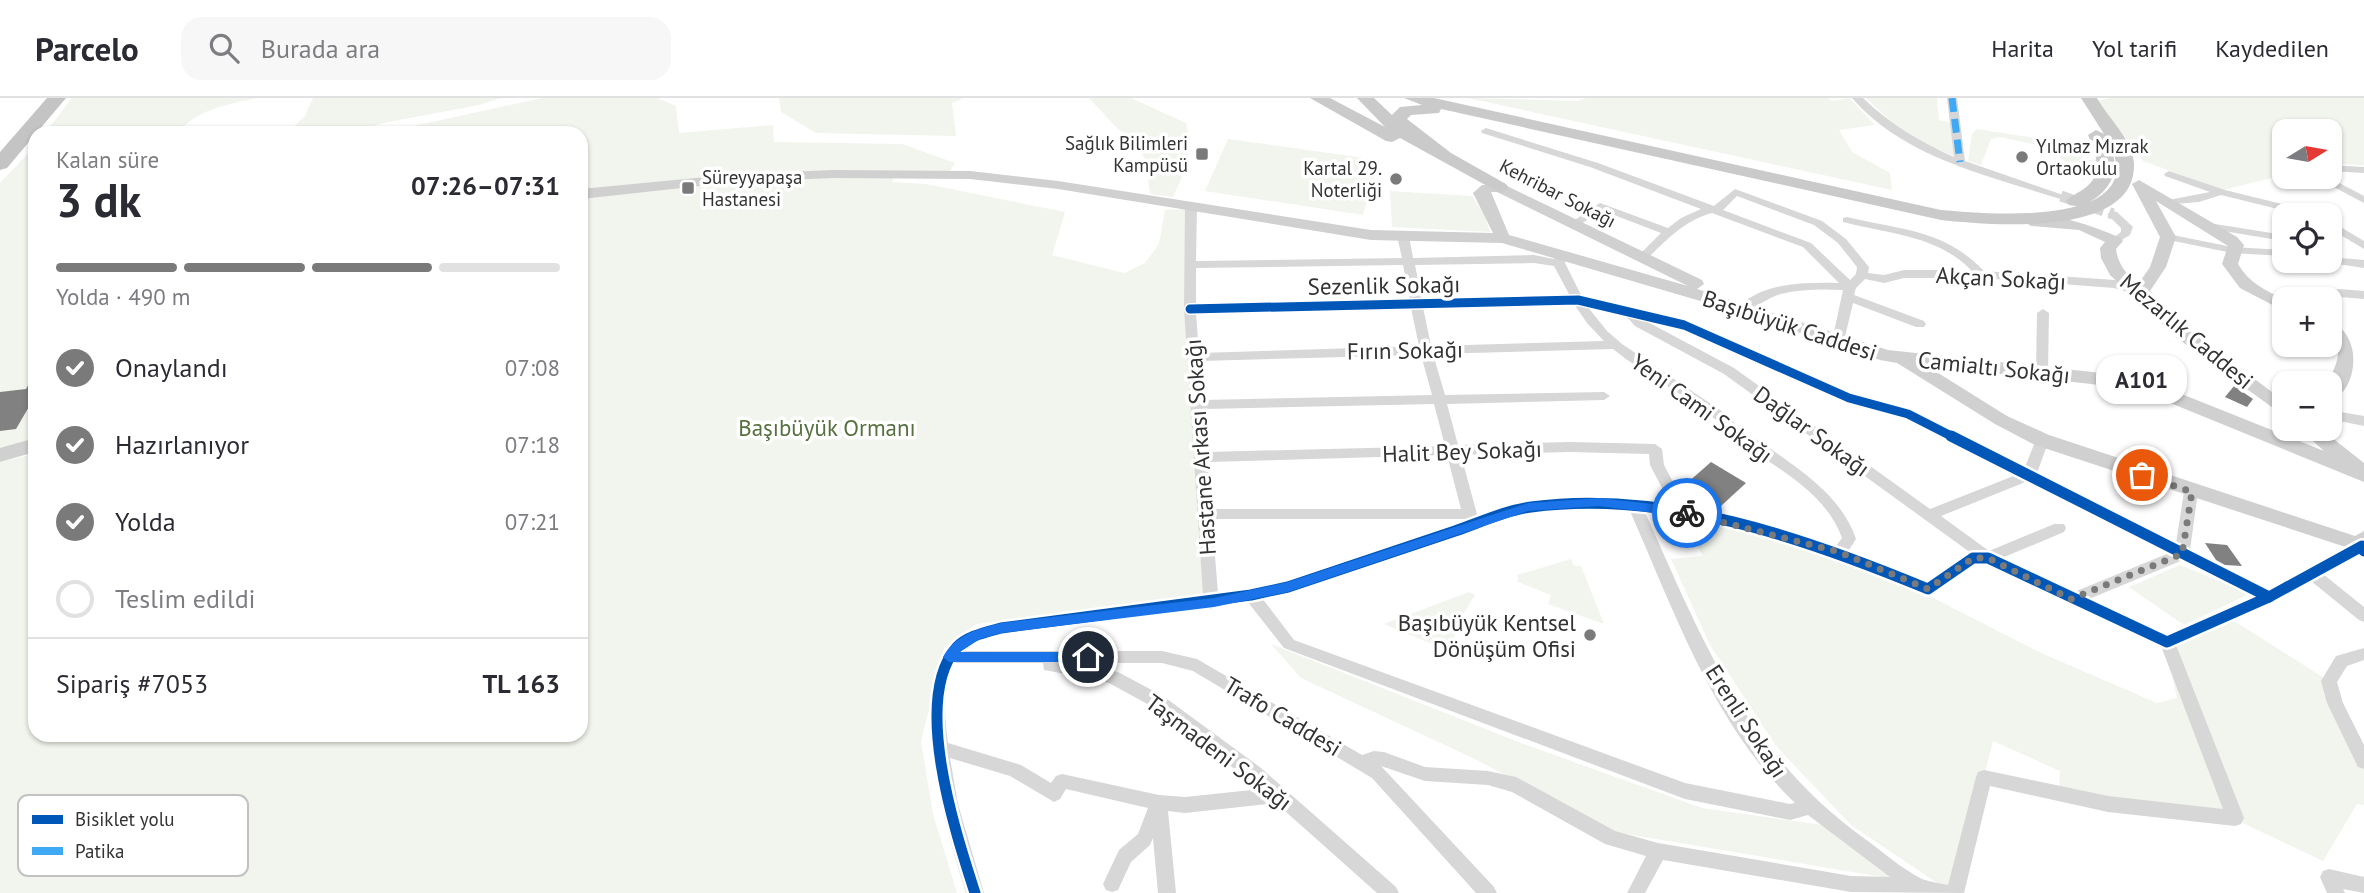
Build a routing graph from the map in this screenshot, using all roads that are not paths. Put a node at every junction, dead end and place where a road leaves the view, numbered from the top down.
1 (42, 98) edge
2 (57, 98) edge
3 (66, 98) edge
4 (1318, 98) edge
5 (1357, 98) edge
6 (1365, 98) edge
7 (1412, 98) edge
8 (1449, 98) edge
9 (1857, 98) edge
10 (1952, 98) edge
11 (2076, 98) edge
12 (2089, 98) edge
13 (1505, 120) junction
14 (32, 126) edge
15 (44, 126) edge
16 (28, 131) edge
17 (1486, 131) dead end
18 (2109, 131) junction
19 (28, 146) edge
20 (0, 147) edge
21 (1442, 158) junction
22 (1960, 162) junction
23 (0, 163) edge
24 (2342, 169) edge
25 (2364, 170) edge
26 (2169, 174) dead end
27 (0, 179) edge
28 (2139, 184) junction
29 (1500, 188) junction
30 (2342, 188) edge
31 (1480, 192) junction
32 (2221, 192) junction
33 (588, 193) edge
34 (2061, 195) tunnel mouth
35 (2364, 200) edge
36 (2167, 203) junction
37 (1186, 206) junction
38 (2272, 207) edge
39 (1717, 209) junction
40 (2113, 214) dead end
41 (1847, 220) dead end
42 (2031, 221) junction
43 (1573, 225) junction
44 (2215, 227) junction
45 (1669, 232) junction
46 (2342, 232) edge
47 (2272, 235) edge
48 (1403, 236) junction
49 (2168, 237) junction
50 (1503, 238) junction
51 (2112, 244) junction
52 (2364, 246) edge
53 (2232, 250) junction
54 (2272, 252) edge
55 (1560, 258) junction
56 (1642, 258) junction
57 (2342, 261) edge
58 (1408, 263) junction
59 (2364, 264) edge
60 (1189, 265) junction
61 (1981, 274) junction
62 (1862, 275) junction
63 (1849, 292) junction
64 (2141, 292) junction
65 (2342, 293) edge
66 (2364, 295) edge
67 (2272, 299) edge
68 (1578, 300) junction
69 (1416, 306) junction
70 (1744, 308) junction
71 (1190, 309) junction
72 (1630, 313) junction
73 (2043, 313) dead end
74 (1920, 324) dead end
75 (2342, 336) edge
76 (1838, 341) junction
77 (1616, 345) junction
78 (1426, 350) junction
79 (1193, 357) junction
80 (1900, 358) junction
81 (2042, 371) junction
82 (2342, 377) edge
83 (1604, 396) dead end
84 (1439, 399) junction
85 (2272, 401) edge
86 (1197, 405) junction
87 (2342, 417) edge
88 (2364, 421) edge
89 (2042, 440) junction
90 (2317, 441) edge
91 (2322, 441) edge
92 (28, 447) edge
93 (2297, 450) junction
94 (1455, 452) junction
95 (0, 455) edge
96 (1201, 457) junction
97 (2361, 472) edge
98 (2029, 475) junction
99 (2192, 492) junction
100 (1635, 506) junction
101 (1681, 511) junction
102 (1205, 514) junction
103 (1930, 514) junction
104 (1471, 520) junction
105 (2059, 528) dead end
106 (2364, 545) edge
107 (1839, 552) junction
108 (2182, 554) junction
109 (1988, 558) junction
110 (2314, 575) junction
111 (1251, 595) junction
112 (2270, 597) junction
113 (2071, 599) junction
114 (1211, 603) junction
115 (2364, 616) edge
116 (2167, 642) junction
117 (2364, 654) edge
118 (949, 657) junction
119 (1025, 658) junction
120 (940, 748) junction
121 (2364, 762) edge
122 (1361, 763) junction
123 (1279, 795) junction
124 (1159, 803) junction
125 (1812, 806) junction
126 (1657, 851) junction
127 (1112, 884) dead end
128 (2364, 885) edge
129 (1924, 890) edge
130 (975, 893) edge
131 (1167, 893) edge
132 (1390, 893) edge
133 (1488, 893) edge
134 (1636, 893) edge
135 (1947, 893) edge
136 (1955, 893) edge
137 (2336, 893) edge

1 - 20 highway
2 - 14 highway
3 - 15 highway
4 - 21 main road
5 - 21 main road
6 - 21 main road, Kehribar Sokağı
7 - 13 main road
8 - 11 main road
9 - 22 street
10 - 22 street
12 - 18 main road
13 - 21 main road
13 - 42 main road
16 - 23 highway
17 - 39 street
18 - 28 main road
18 - 42 main road
19 - 27 highway
21 - 29 main road, Kehribar Sokağı
21 - 31 main road
22 - 34 street
24 - 25 street
26 - 32 street
28 - 36 main road
28 - 49 main road
29 - 31 main road
29 - 43 main road, Kehribar Sokağı
30 - 35 street
31 - 50 main road
32 - 36 street
32 - 38 street
33 - 37 main road, Başıbüyük Caddesi
36 - 44 main road
37 - 48 main road, Başıbüyük Caddesi
37 - 60 street, Hastane Arkası Sokağı
39 - 45 street
39 - 62 street
39 - 63 street
40 - 51 street, Mezarlık Caddesi
41 - 61 street
42 - 51 main road
43 - 45 street
43 - 56 main road, Kehribar Sokağı
44 - 47 street
44 - 53 main road
45 - 56 street
46 - 52 street
48 - 50 main road, Başıbüyük Caddesi
48 - 58 street
49 - 53 street
49 - 64 main road
50 - 55 main road, Başıbüyük Caddesi
51 - 64 main road, Mezarlık Caddesi
53 - 54 street
53 - 67 main road
55 - 58 street
55 - 68 street, Yeni Cami Sokağı
55 - 70 main road, Başıbüyük Caddesi
56 - 70 main road, Kehribar Sokağı
57 - 59 street
58 - 60 street
58 - 69 street
60 - 71 street, Hastane Arkası Sokağı
61 - 62 street, Akçan Sokağı
61 - 64 street, Akçan Sokağı
62 - 63 street
63 - 70 street
63 - 74 street
63 - 76 street
64 - 85 main road, Mezarlık Caddesi
65 - 66 street
68 - 69 street, Sezenlik Sokağı
68 - 72 street, Sezenlik Sokağı
68 - 77 street, Yeni Cami Sokağı
69 - 71 street, Sezenlik Sokağı
69 - 78 street
70 - 76 main road, Başıbüyük Caddesi
71 - 79 street, Hastane Arkası Sokağı
72 - 98 street
72 - 103 street, Dağlar Sokağı
73 - 81 street
75 - 82 main road
76 - 80 main road, Başıbüyük Caddesi
77 - 78 street, Fırın Sokağı
77 - 107 street, Yeni Cami Sokağı
78 - 79 street, Fırın Sokağı
78 - 84 street
79 - 86 street, Hastane Arkası Sokağı
80 - 81 main road, Camialtı Sokağı
80 - 89 main road, Başıbüyük Caddesi
81 - 93 main road, Camialtı Sokağı
83 - 84 street
84 - 86 street
84 - 94 street
86 - 96 street, Hastane Arkası Sokağı
87 - 88 street
89 - 98 street
89 - 99 main road, Başıbüyük Caddesi
90 - 93 main road
91 - 97 main road
92 - 95 main road
93 - 97 main road, Camialtı Sokağı
94 - 96 street, Halit Bey Sokağı
94 - 101 street, Halit Bey Sokağı
94 - 104 street
96 - 102 street, Hastane Arkası Sokağı
98 - 103 street
98 - 108 street
99 - 106 main road, Başıbüyük Caddesi
99 - 108 street
100 - 101 street
100 - 104 street
100 - 125 street, Erenli Sokağı
101 - 107 street
102 - 104 street
102 - 114 street, Hastane Arkası Sokağı
103 - 109 street, Dağlar Sokağı
104 - 111 street
105 - 109 street
106 - 110 street
107 - 109 street
108 - 112 street
108 - 113 street
109 - 113 street, Dağlar Sokağı
110 - 112 street
110 - 115 street
111 - 114 street
111 - 125 street
112 - 116 street
113 - 116 street, Dağlar Sokağı
114 - 118 street
116 - 136 street
117 - 121 street
118 - 119 street
118 - 120 street
119 - 122 street, Trafo Caddesi
119 - 123 street, Taşmadeni Sokağı
120 - 124 street
120 - 130 street
122 - 126 street
122 - 133 street, Trafo Caddesi
123 - 124 street
123 - 132 street, Taşmadeni Sokağı
124 - 127 street
124 - 131 street
125 - 129 street, Erenli Sokağı
126 - 129 street
126 - 134 street
128 - 137 street
129 - 135 street

